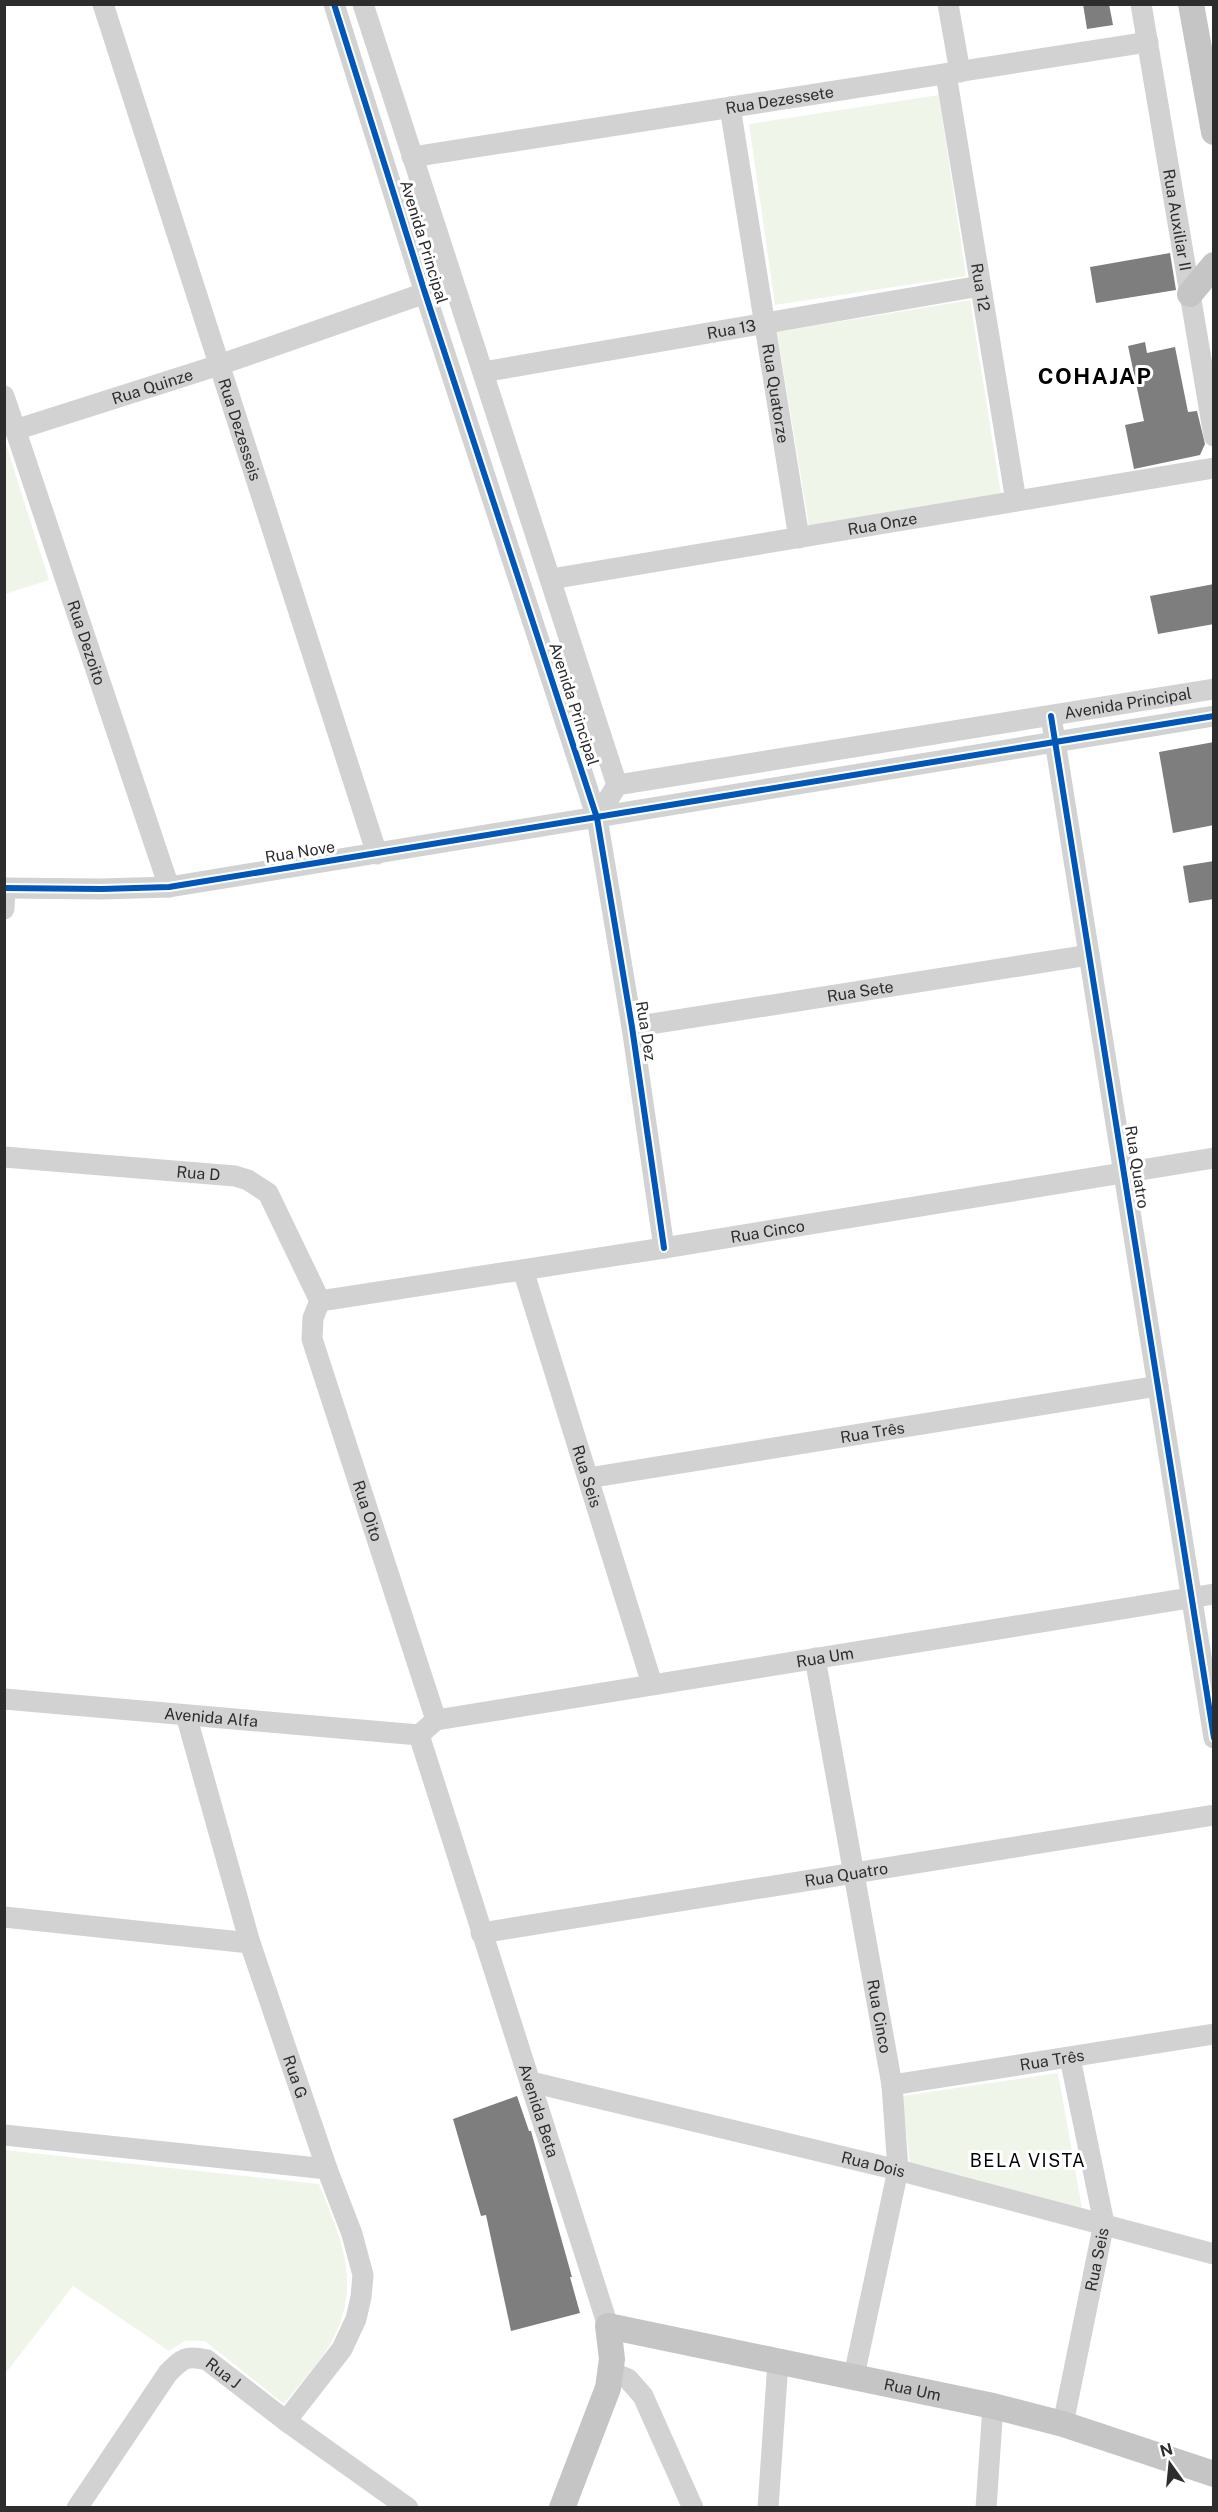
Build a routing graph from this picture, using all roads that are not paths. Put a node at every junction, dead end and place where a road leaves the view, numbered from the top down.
1 (103, 4) edge
2 (334, 4) edge
3 (363, 4) edge
4 (948, 4) edge
5 (1141, 4) edge
6 (1191, 4) edge
7 (1148, 42) junction
8 (953, 73) junction
9 (730, 107) junction
10 (1214, 132) edge
11 (412, 157) junction
12 (435, 222) junction
13 (407, 232) junction
14 (1214, 265) edge
15 (980, 286) junction
16 (425, 293) junction
17 (1190, 294) junction
18 (764, 323) junction
19 (219, 364) junction
20 (483, 372) junction
21 (4, 396) edge
22 (15, 430) junction
23 (1214, 436) edge
24 (1214, 468) edge
25 (1016, 501) junction
26 (799, 538) junction
27 (551, 579) junction
28 (1214, 689) edge
29 (1051, 716) junction
30 (1214, 716) edge
31 (1055, 742) junction
32 (617, 785) junction
33 (597, 818) junction
34 (377, 854) junction
35 (169, 887) junction
36 (5, 888) edge
37 (4, 909) edge
38 (1089, 955) junction
39 (632, 1027) junction
40 (4, 1157) edge
41 (1214, 1158) edge
42 (1124, 1172) junction
43 (664, 1248) junction
44 (523, 1270) junction
45 (320, 1301) junction
46 (1158, 1386) junction
47 (588, 1478) junction
48 (1214, 1594) edge
49 (1192, 1597) junction
50 (815, 1658) junction
51 (652, 1684) junction
52 (4, 1699) edge
53 (186, 1715) junction
54 (436, 1720) junction
55 (419, 1735) junction
56 (1214, 1738) edge
57 (1214, 1815) edge
58 (855, 1873) junction
59 (4, 1917) edge
60 (481, 1933) junction
61 (250, 1943) junction
62 (1214, 2034) edge
63 (1070, 2058) junction
64 (531, 2082) junction
65 (892, 2085) junction
66 (4, 2135) edge
67 (327, 2169) junction
68 (898, 2170) junction
69 (1104, 2223) junction
70 (1214, 2254) edge
71 (608, 2326) junction
72 (778, 2362) junction
73 (611, 2372) junction
74 (854, 2376) junction
75 (993, 2406) junction
76 (286, 2421) junction
77 (1064, 2424) junction
78 (1214, 2474) edge
79 (77, 2508) edge
80 (408, 2508) edge
81 (562, 2508) edge
82 (693, 2508) edge
83 (768, 2508) edge
84 (986, 2508) edge

1 - 19 street, Rua Dezesseis
2 - 13 street, Avenida Principal
3 - 11 street, Avenida Principal
4 - 8 street, Rua 12
5 - 7 street, Rua Auxiliar II
6 - 10 main road
7 - 8 street, Rua Dezessete
7 - 17 street, Rua Auxiliar II
8 - 9 street, Rua Dezessete
8 - 15 street, Rua 12
9 - 11 street, Rua Dezessete
9 - 18 street, Rua Quatorze
11 - 12 street, Avenida Principal
12 - 13 street, Avenida Principal
12 - 20 street, Avenida Principal
13 - 16 street, Avenida Principal
14 - 17 main road
15 - 18 street, Rua 13
15 - 25 street, Rua 12
16 - 19 street, Rua Quinze
16 - 33 street, Avenida Principal
17 - 23 street, Rua Auxiliar II
18 - 20 street, Rua 13
18 - 26 street, Rua Quatorze
19 - 22 street, Rua Quinze
19 - 34 street, Rua Dezesseis
20 - 27 street, Avenida Principal
21 - 22 street, Rua Dezoito
22 - 35 street, Rua Dezoito
24 - 25 street, Rua Onze
25 - 26 street, Rua Onze
26 - 27 street, Rua Onze
27 - 32 street, Avenida Principal
28 - 29 street, Avenida Principal
29 - 31 street, Rua Quatro
29 - 32 street, Avenida Principal
30 - 31 street, Avenida Principal
31 - 33 street, Avenida Principal
31 - 38 street, Rua Quatro
32 - 33 street
33 - 34 street, Rua Nove
33 - 39 street, Rua Dez
34 - 35 street, Rua Nove
35 - 36 street, Rua Nove
36 - 37 street
38 - 39 street, Rua Sete
38 - 42 street, Rua Quatro
39 - 43 street, Rua Dez
40 - 45 street, Rua D
41 - 42 street, Rua Cinco
42 - 43 street, Rua Cinco
42 - 46 street, Rua Quatro
43 - 44 street, Rua Cinco
44 - 45 street, Rua Cinco
44 - 47 street, Rua Seis
45 - 54 street, Rua Oito
46 - 47 street, Rua Três
46 - 49 street, Rua Quatro
47 - 51 street, Rua Seis
48 - 49 street, Rua Um
49 - 50 street, Rua Um
49 - 56 street
50 - 51 street, Rua Um
50 - 58 street, Rua Cinco
51 - 54 street, Rua Um
52 - 53 street, Avenida Alfa
53 - 55 street, Avenida Alfa
53 - 61 street, Rua G
54 - 55 street
55 - 60 street, Avenida Beta
57 - 58 street, Rua Quatro
58 - 60 street, Rua Quatro
58 - 65 street, Rua Cinco
59 - 61 street
60 - 64 street, Avenida Beta
61 - 67 street, Rua G
62 - 63 street, Rua Três
63 - 65 street, Rua Três
63 - 69 street, Rua Seis
64 - 68 street, Rua Dois
64 - 71 street, Avenida Beta
65 - 68 street, Rua Cinco
66 - 67 street
67 - 76 street, Rua G
68 - 69 street, Rua Dois
68 - 74 street, Rua Cinco
69 - 70 street, Rua Dois
69 - 77 street, Rua Seis
71 - 72 main road, Rua Um
71 - 73 main road, Avenida Beta
72 - 74 main road, Rua Um
72 - 83 street
73 - 81 main road, Avenida Beta
73 - 82 street
74 - 75 main road, Rua Um
75 - 77 main road, Rua Um
75 - 84 street
76 - 79 street, Rua J
76 - 80 street, Rua J
77 - 78 main road, Rua Um

